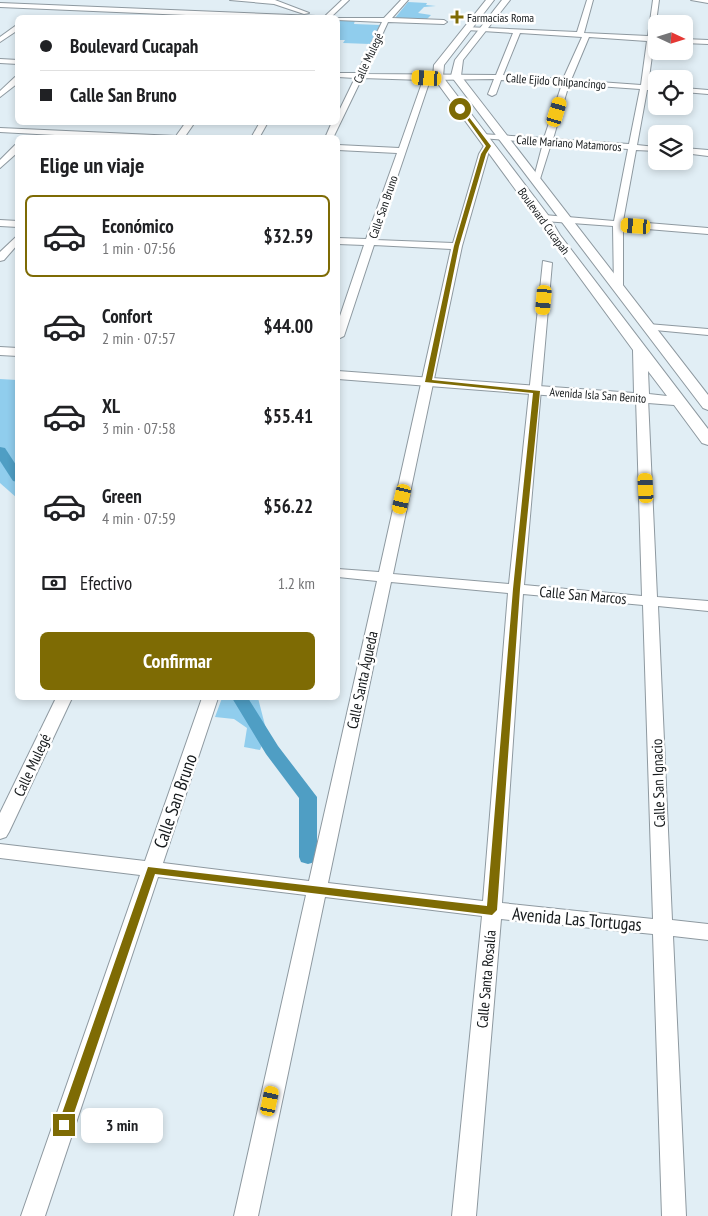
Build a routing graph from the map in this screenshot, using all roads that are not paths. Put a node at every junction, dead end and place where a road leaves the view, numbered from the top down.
1 (4, 0) edge
2 (54, 0) edge
3 (111, 0) edge
4 (233, 0) edge
5 (293, 0) edge
6 (346, 0) edge
7 (405, 0) edge
8 (490, 0) edge
9 (506, 0) edge
10 (590, 0) edge
11 (656, 0) edge
12 (694, 0) edge
13 (271, 1) edge
14 (708, 1) edge
15 (0, 4) edge
16 (162, 5) dead end
17 (285, 6) junction
18 (43, 7) junction
19 (97, 9) junction
20 (155, 11) junction
21 (36, 12) dead end
22 (90, 15) edge
23 (151, 15) edge
24 (213, 15) edge
25 (308, 15) edge
26 (329, 15) edge
27 (655, 15) edge
28 (340, 18) edge
29 (386, 20) junction
30 (444, 22) dead end
31 (15, 28) edge
32 (467, 28) junction
33 (484, 29) junction
34 (517, 31) junction
35 (583, 35) junction
36 (648, 39) edge
37 (0, 40) edge
38 (693, 41) edge
39 (708, 42) edge
40 (649, 60) edge
41 (0, 61) edge
42 (15, 62) edge
43 (340, 75) edge
44 (360, 75) junction
45 (456, 76) junction
46 (498, 77) junction
47 (427, 78) junction
48 (438, 78) junction
49 (15, 82) edge
50 (566, 82) junction
51 (644, 87) junction
52 (648, 87) edge
53 (693, 91) edge
54 (708, 92) edge
55 (492, 94) dead end
56 (0, 95) edge
57 (340, 115) edge
58 (39, 125) edge
59 (0, 130) edge
60 (29, 134) edge
61 (107, 134) edge
62 (124, 135) edge
63 (505, 138) junction
64 (485, 141) junction
65 (547, 141) junction
66 (340, 147) edge
67 (631, 148) junction
68 (15, 149) edge
69 (648, 149) edge
70 (402, 150) junction
71 (693, 152) edge
72 (708, 153) edge
73 (0, 165) edge
74 (536, 179) junction
75 (544, 218) junction
76 (568, 220) junction
77 (0, 222) edge
78 (15, 224) edge
79 (618, 224) junction
80 (708, 230) edge
81 (554, 236) junction
82 (578, 236) junction
83 (15, 241) edge
84 (340, 241) edge
85 (370, 243) junction
86 (457, 246) junction
87 (0, 258) edge
88 (547, 263) dead end
89 (618, 287) junction
90 (648, 327) junction
91 (340, 330) edge
92 (708, 332) edge
93 (640, 349) junction
94 (0, 351) edge
95 (15, 352) edge
96 (340, 375) edge
97 (428, 382) junction
98 (537, 391) junction
99 (642, 398) junction
100 (678, 401) junction
101 (708, 405) edge
102 (708, 440) edge
103 (340, 573) edge
104 (385, 577) junction
105 (516, 589) junction
106 (651, 600) junction
107 (708, 606) edge
108 (63, 700) edge
109 (209, 700) edge
110 (0, 832) edge
111 (0, 852) edge
112 (151, 870) junction
113 (316, 890) junction
114 (492, 910) junction
115 (663, 927) junction
116 (708, 932) edge
117 (33, 1216) edge
118 (246, 1216) edge
119 (464, 1216) edge
120 (674, 1216) edge

1 - 15 street
2 - 18 street
3 - 19 street
4 - 13 street
5 - 17 street
6 - 26 street
7 - 29 street, Calle Mulegé
8 - 32 main road
9 - 33 main road
10 - 35 street
11 - 27 street
12 - 14 street
13 - 17 street
15 - 18 street
16 - 20 street
17 - 25 street
18 - 19 street
18 - 21 street
19 - 20 street
19 - 22 street
20 - 23 street
20 - 24 street
28 - 29 street
29 - 30 street
29 - 44 street, Calle Mulegé
31 - 37 street
32 - 33 street
32 - 48 main road
33 - 34 street
33 - 45 main road
34 - 35 street
34 - 46 street
35 - 36 street
35 - 50 street
38 - 39 street
40 - 51 street
41 - 42 street
43 - 44 street, Calle Ejido Chilpancingo
44 - 47 street, Calle Ejido Chilpancingo
44 - 57 street, Calle Mulegé
45 - 46 street, Calle Ejido Chilpancingo
45 - 48 street, Calle Ejido Chilpancingo
45 - 63 main road, Boulevard Cucapah
46 - 50 street, Calle Ejido Chilpancingo
46 - 55 street
47 - 48 street, Calle Ejido Chilpancingo
47 - 70 street, Calle San Bruno
48 - 64 main road, Boulevard Cucapah
49 - 56 street
50 - 51 street, Calle Ejido Chilpancingo
50 - 65 street
51 - 52 street, Calle Ejido Chilpancingo
51 - 67 street
53 - 54 street
58 - 60 street
59 - 60 street
60 - 61 street
61 - 62 street
63 - 64 street, Calle Mariano Matamoros
63 - 65 street, Calle Mariano Matamoros
63 - 74 main road, Boulevard Cucapah
64 - 75 main road, Boulevard Cucapah
64 - 86 street, Calle Santa Águeda
65 - 67 street, Calle Mariano Matamoros
65 - 74 street
66 - 70 street
67 - 69 street, Calle Mariano Matamoros
67 - 79 street
68 - 73 street
70 - 85 street, Calle San Bruno
71 - 72 street
74 - 76 main road, Boulevard Cucapah
75 - 76 street
75 - 81 main road, Boulevard Cucapah
76 - 79 street
76 - 82 main road, Boulevard Cucapah
77 - 78 street
79 - 80 street
79 - 89 street
81 - 82 main road
81 - 93 main road, Boulevard Cucapah
82 - 89 main road, Boulevard Cucapah
83 - 87 street
84 - 85 street
85 - 86 street
85 - 91 street, Calle San Bruno
86 - 97 street, Calle Santa Águeda
88 - 98 street, Calle Santa Rosalía
89 - 90 main road, Boulevard Cucapah
90 - 92 street
90 - 101 main road, Boulevard Cucapah
93 - 99 main road, Calle San Ignacio
93 - 100 main road, Boulevard Cucapah
94 - 95 main road
96 - 97 main road, Avenida Isla San Benito
97 - 98 main road, Avenida Isla San Benito
97 - 104 street, Calle Santa Águeda
98 - 99 main road, Avenida Isla San Benito
98 - 105 street, Calle Santa Rosalía
99 - 100 main road, Avenida Isla San Benito
99 - 106 street, Calle San Ignacio
100 - 102 main road, Boulevard Cucapah
103 - 104 street, Calle San Marcos
104 - 105 street, Calle San Marcos
104 - 113 street, Calle Santa Águeda
105 - 106 street, Calle San Marcos
105 - 114 street, Calle Santa Rosalía
106 - 107 street, Calle San Marcos
106 - 115 street, Calle San Ignacio
108 - 110 street, Calle Mulegé
109 - 112 street, Calle San Bruno
111 - 112 street, Avenida Las Tortugas
112 - 113 street, Avenida Las Tortugas
112 - 117 street, Calle San Bruno
113 - 114 street, Avenida Las Tortugas
113 - 118 street, Calle Santa Águeda
114 - 115 street, Avenida Las Tortugas
114 - 119 street, Calle Santa Rosalía
115 - 116 street, Avenida Las Tortugas
115 - 120 street, Calle San Ignacio

